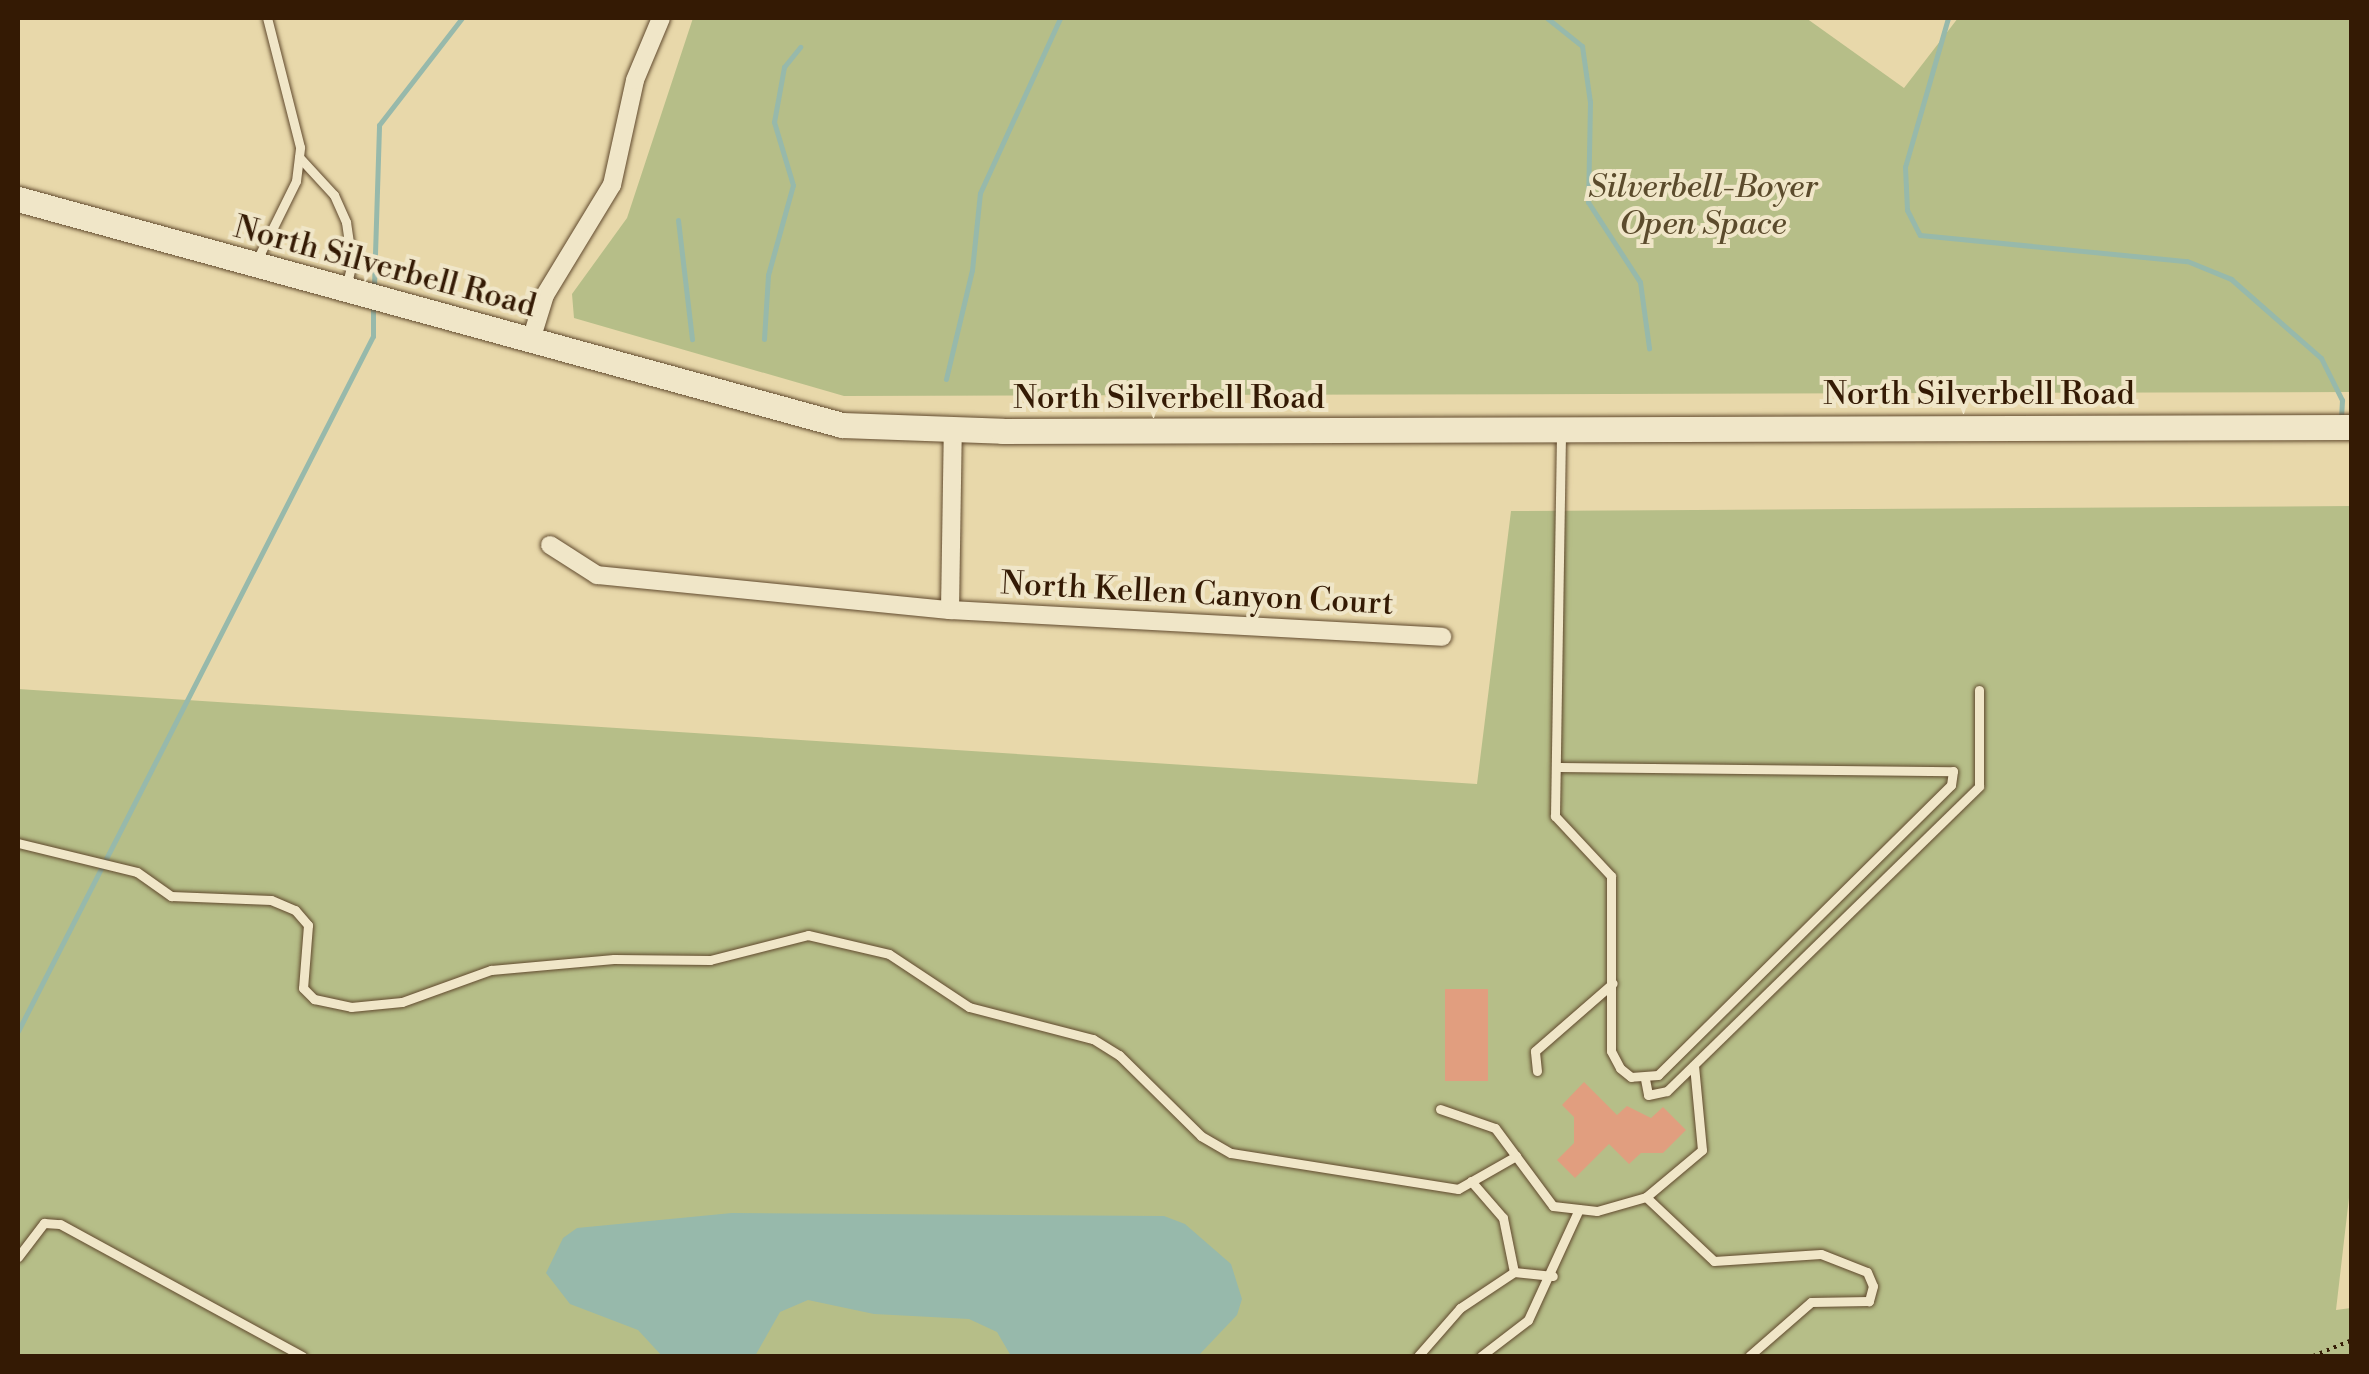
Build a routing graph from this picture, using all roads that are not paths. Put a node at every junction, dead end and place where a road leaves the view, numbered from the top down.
1 (267, 18) edge
2 (661, 18) edge
3 (299, 157) junction
4 (18, 199) edge
5 (254, 264) junction
6 (346, 289) junction
7 (531, 340) junction
8 (2352, 426) edge
9 (953, 429) junction
10 (1561, 430) junction
11 (550, 545) dead end
12 (950, 610) junction
13 (1442, 637) dead end
14 (1979, 690) dead end
15 (1560, 767) junction
16 (18, 842) edge
17 (1613, 983) junction
18 (1694, 1066) junction
19 (1537, 1071) dead end
20 (1645, 1079) junction
21 (1440, 1109) dead end
22 (1516, 1156) junction
23 (1471, 1182) junction
24 (1646, 1197) junction
25 (1579, 1208) junction
26 (18, 1256) edge
27 (1514, 1272) junction
28 (1553, 1276) junction
29 (302, 1356) edge
30 (1418, 1356) edge
31 (1481, 1356) edge
32 (1749, 1356) edge

1 - 3 lane
2 - 7 street
3 - 5 lane
3 - 6 lane
4 - 5 main road, North Silverbell Road
5 - 6 main road, North Silverbell Road
6 - 7 main road, North Silverbell Road
7 - 9 main road, North Silverbell Road
8 - 10 main road, North Silverbell Road
9 - 10 main road, North Silverbell Road
9 - 12 street
10 - 15 lane
11 - 12 street, North Kellen Canyon Court
12 - 13 street, North Kellen Canyon Court
14 - 18 lane
15 - 17 lane
15 - 20 lane
16 - 23 lane
17 - 19 lane
17 - 20 lane
18 - 20 lane
18 - 24 lane
21 - 22 lane
22 - 23 lane
22 - 25 lane
23 - 27 lane
24 - 25 lane
24 - 32 lane
25 - 28 lane
26 - 29 lane
27 - 28 lane
27 - 30 lane
28 - 31 lane

